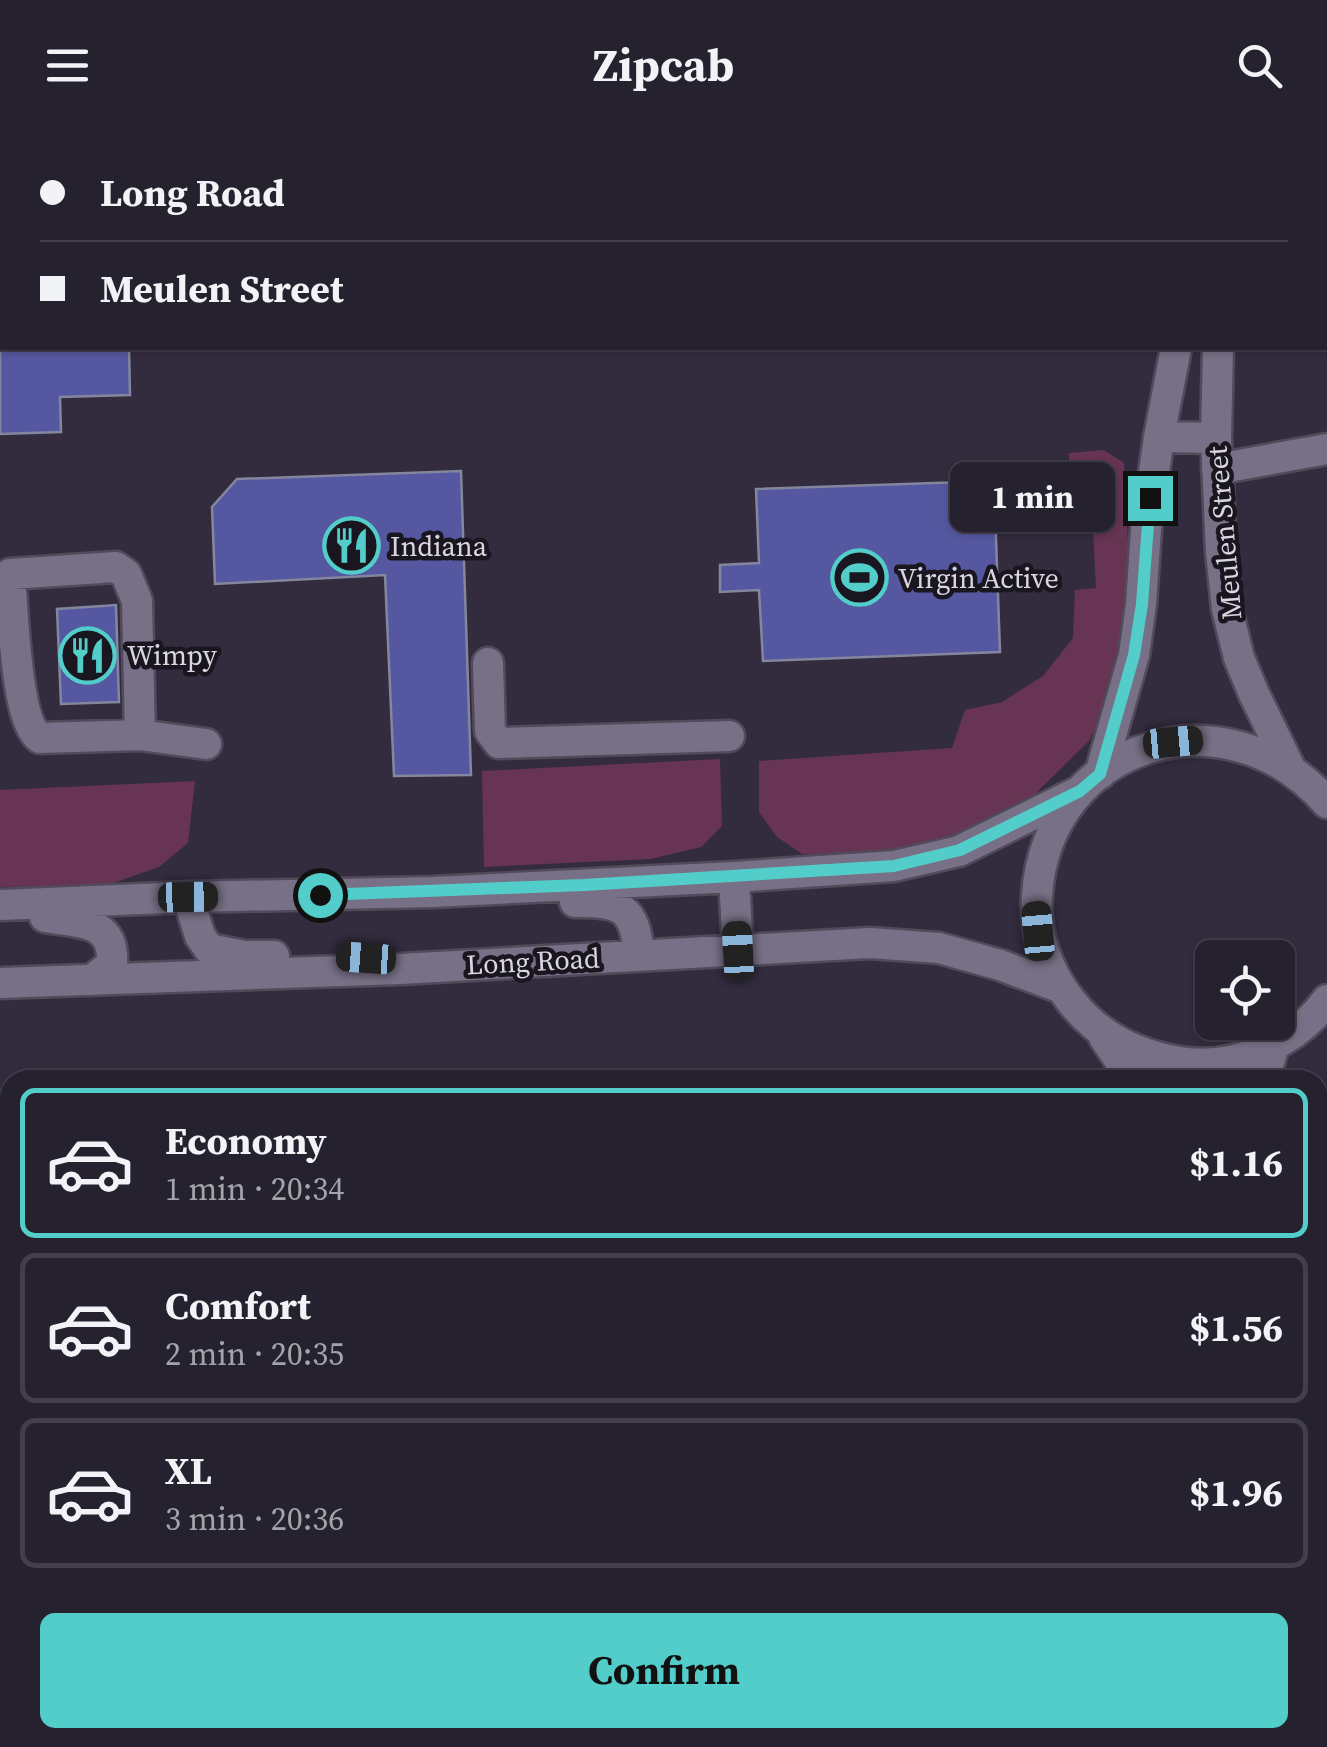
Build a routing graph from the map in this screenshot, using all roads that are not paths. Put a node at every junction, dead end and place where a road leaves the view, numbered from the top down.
1 (1176, 350) edge
2 (1218, 350) edge
3 (1159, 436) junction
4 (1216, 438) junction
5 (1327, 449) edge
6 (1217, 469) junction
7 (5, 571) edge
8 (488, 663) dead end
9 (140, 735) junction
10 (729, 736) dead end
11 (206, 744) dead end
12 (1290, 768) junction
13 (1090, 782) junction
14 (1327, 803) edge
15 (734, 877) junction
16 (433, 892) junction
17 (188, 897) junction
18 (0, 908) edge
19 (738, 951) junction
20 (638, 955) junction
21 (400, 969) junction
22 (92, 980) junction
23 (0, 983) edge
24 (1060, 986) junction
25 (1327, 1000) edge
26 (1100, 1031) junction
27 (1274, 1045) junction
28 (1125, 1070) edge
29 (1267, 1070) edge

1 - 3 street
2 - 4 street, Meulen Street
3 - 4 street
3 - 13 street
4 - 6 street, Meulen Street
5 - 6 street
6 - 12 street, Meulen Street
7 - 9 street
7 - 9 street
8 - 10 street
9 - 11 street
12 - 13 street
12 - 14 street
13 - 15 street
13 - 24 street
15 - 16 street
15 - 19 street
16 - 17 street
16 - 20 street
17 - 18 street
17 - 21 street
18 - 22 street
19 - 20 street, Long Road
19 - 24 street, Long Road
20 - 21 street, Long Road
21 - 22 street, Long Road
22 - 23 street, Long Road
24 - 26 street
25 - 27 street
26 - 27 street
26 - 28 street
27 - 29 street

